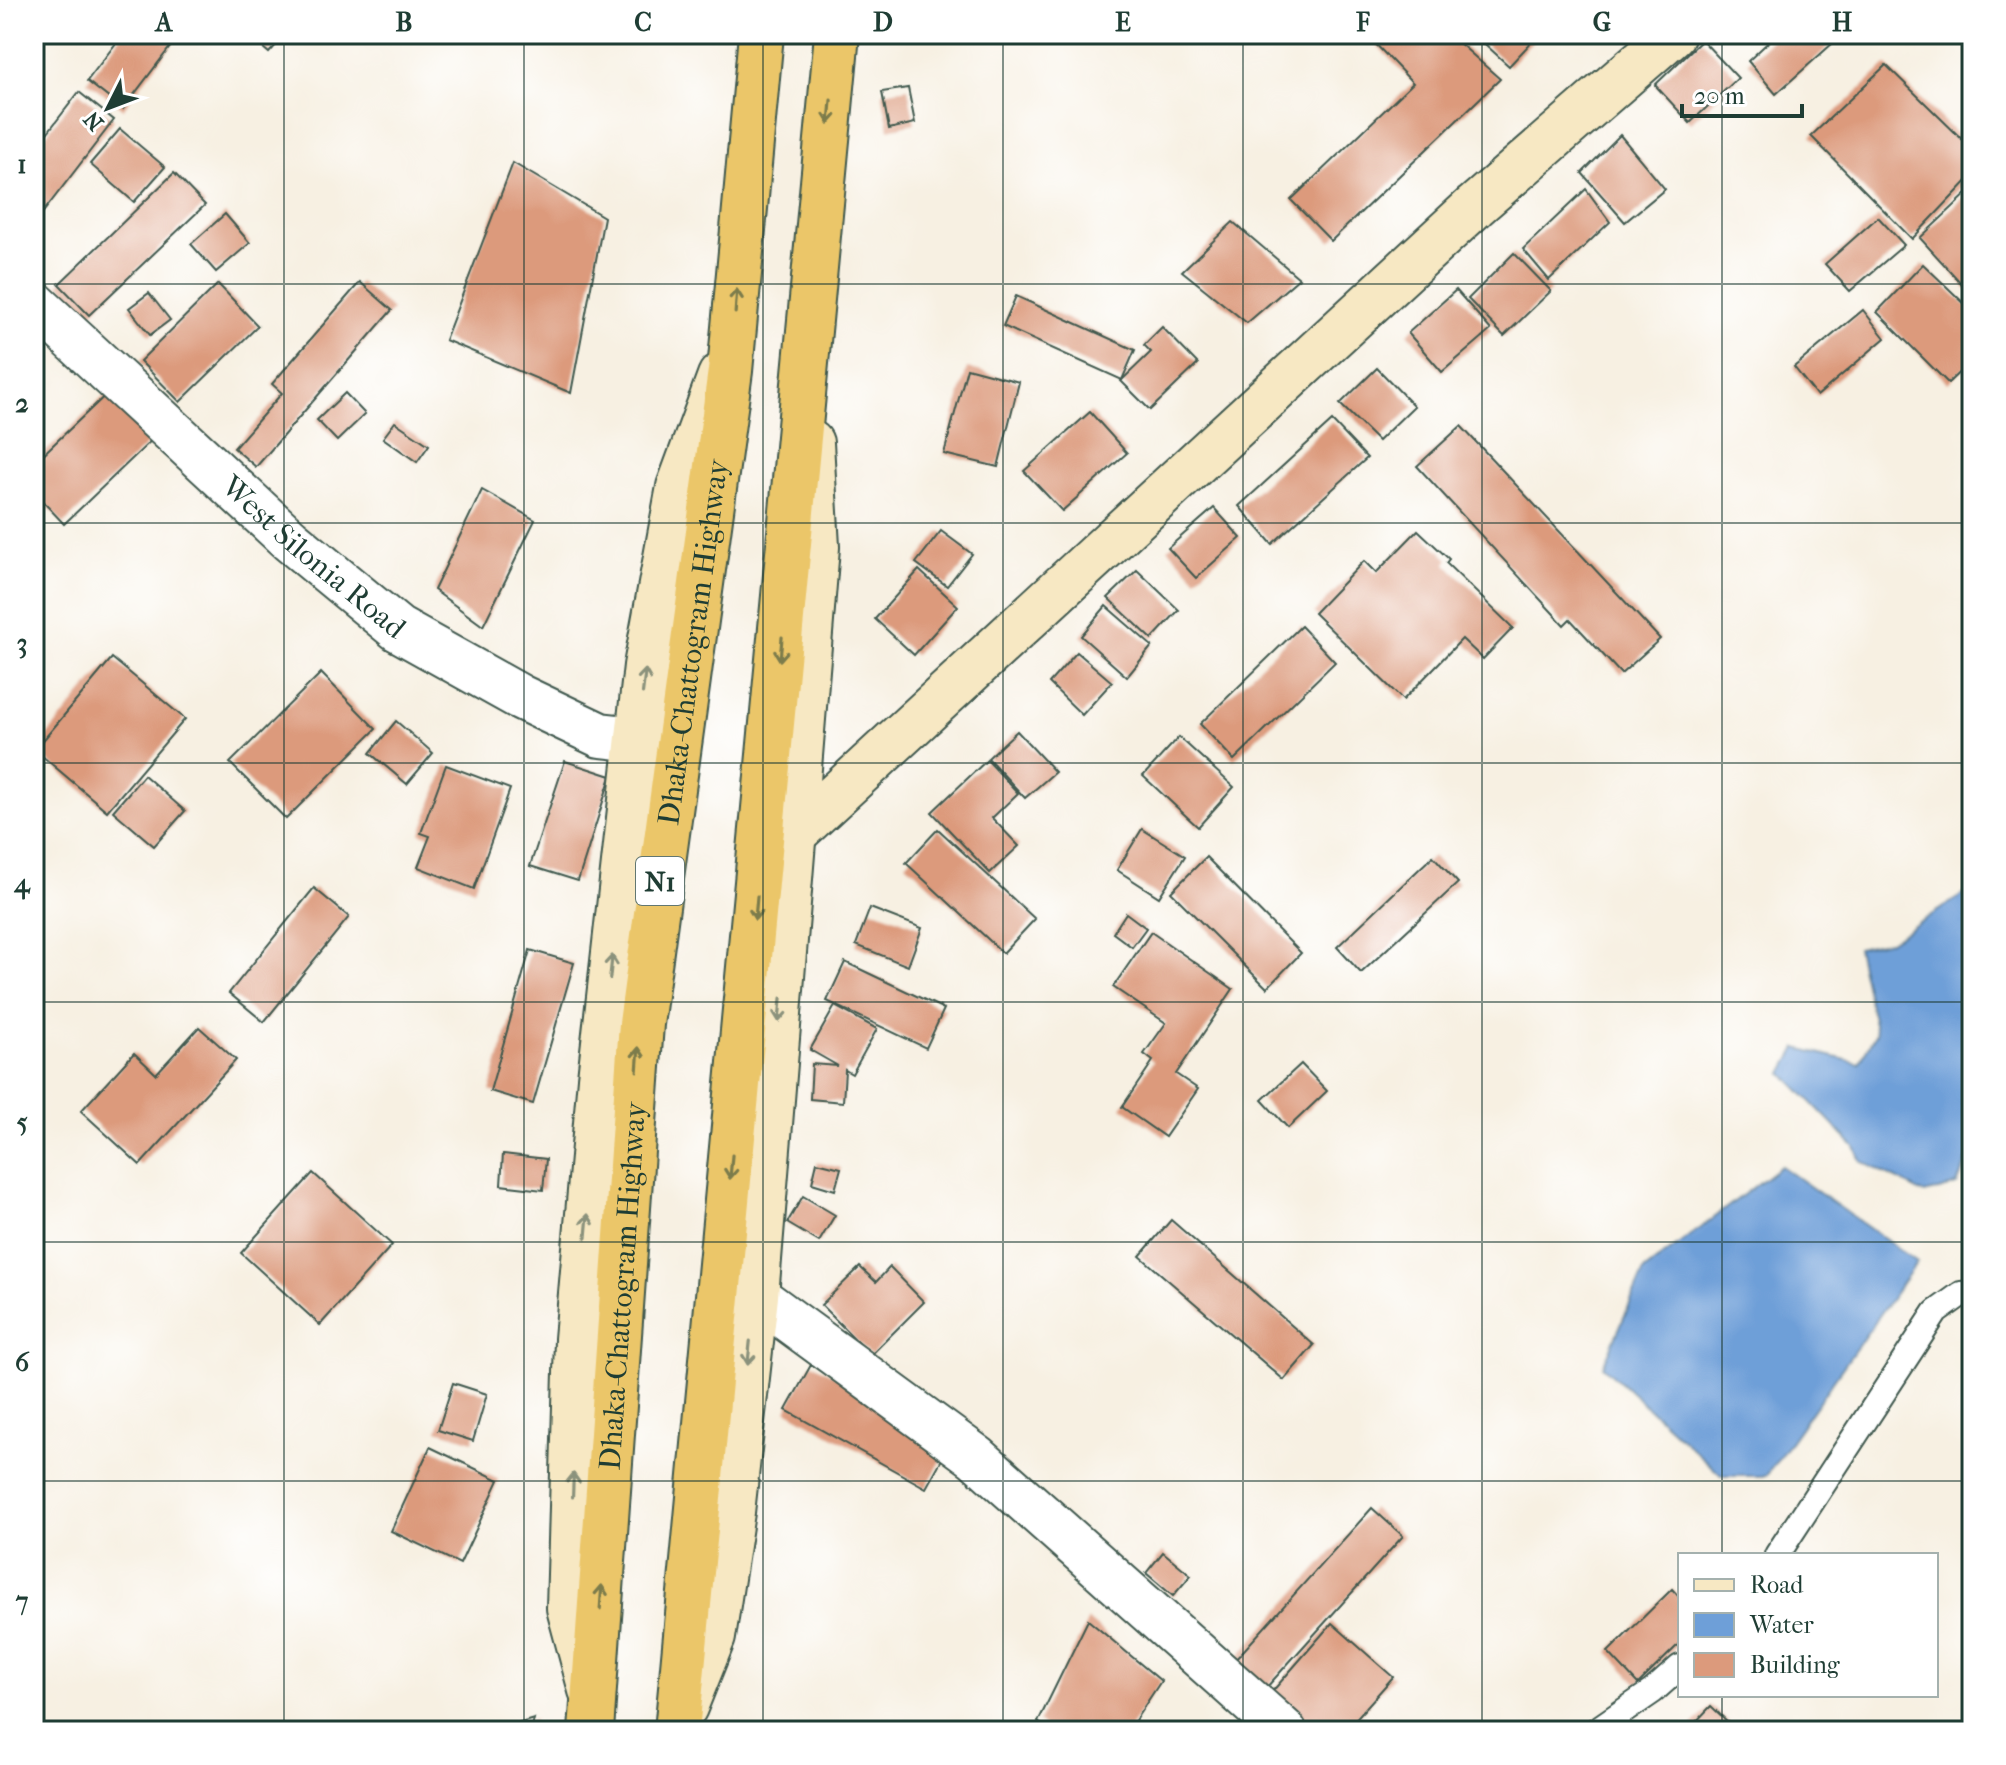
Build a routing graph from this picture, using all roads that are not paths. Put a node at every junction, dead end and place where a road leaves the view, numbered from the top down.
1 (761, 34) edge
2 (837, 34) edge
3 (1673, 34) edge
4 (34, 303) edge
5 (732, 345) junction
6 (807, 369) junction
7 (805, 709) junction
8 (902, 734) junction
9 (637, 739) junction
10 (795, 833) junction
11 (1972, 1293) edge
12 (756, 1296) junction
13 (1778, 1553) edge
14 (1678, 1669) edge
15 (592, 1716) edge
16 (677, 1730) edge
17 (1284, 1731) edge
18 (1595, 1731) edge

5 -> 1 highway, Dhaka-Chattogram Highway / N1
2 -> 6 highway
3 - 8 main road
4 - 9 street, West Silonia Road
9 -> 5 main road
15 -> 5 highway, Dhaka-Chattogram Highway / N1
6 - 7 main road
6 -> 16 highway
7 - 8 main road
7 - 10 main road
8 - 10 main road
15 -> 9 main road
10 -> 12 main road
11 - 13 lane
12 -> 16 main road
12 - 17 street
14 - 18 lane

